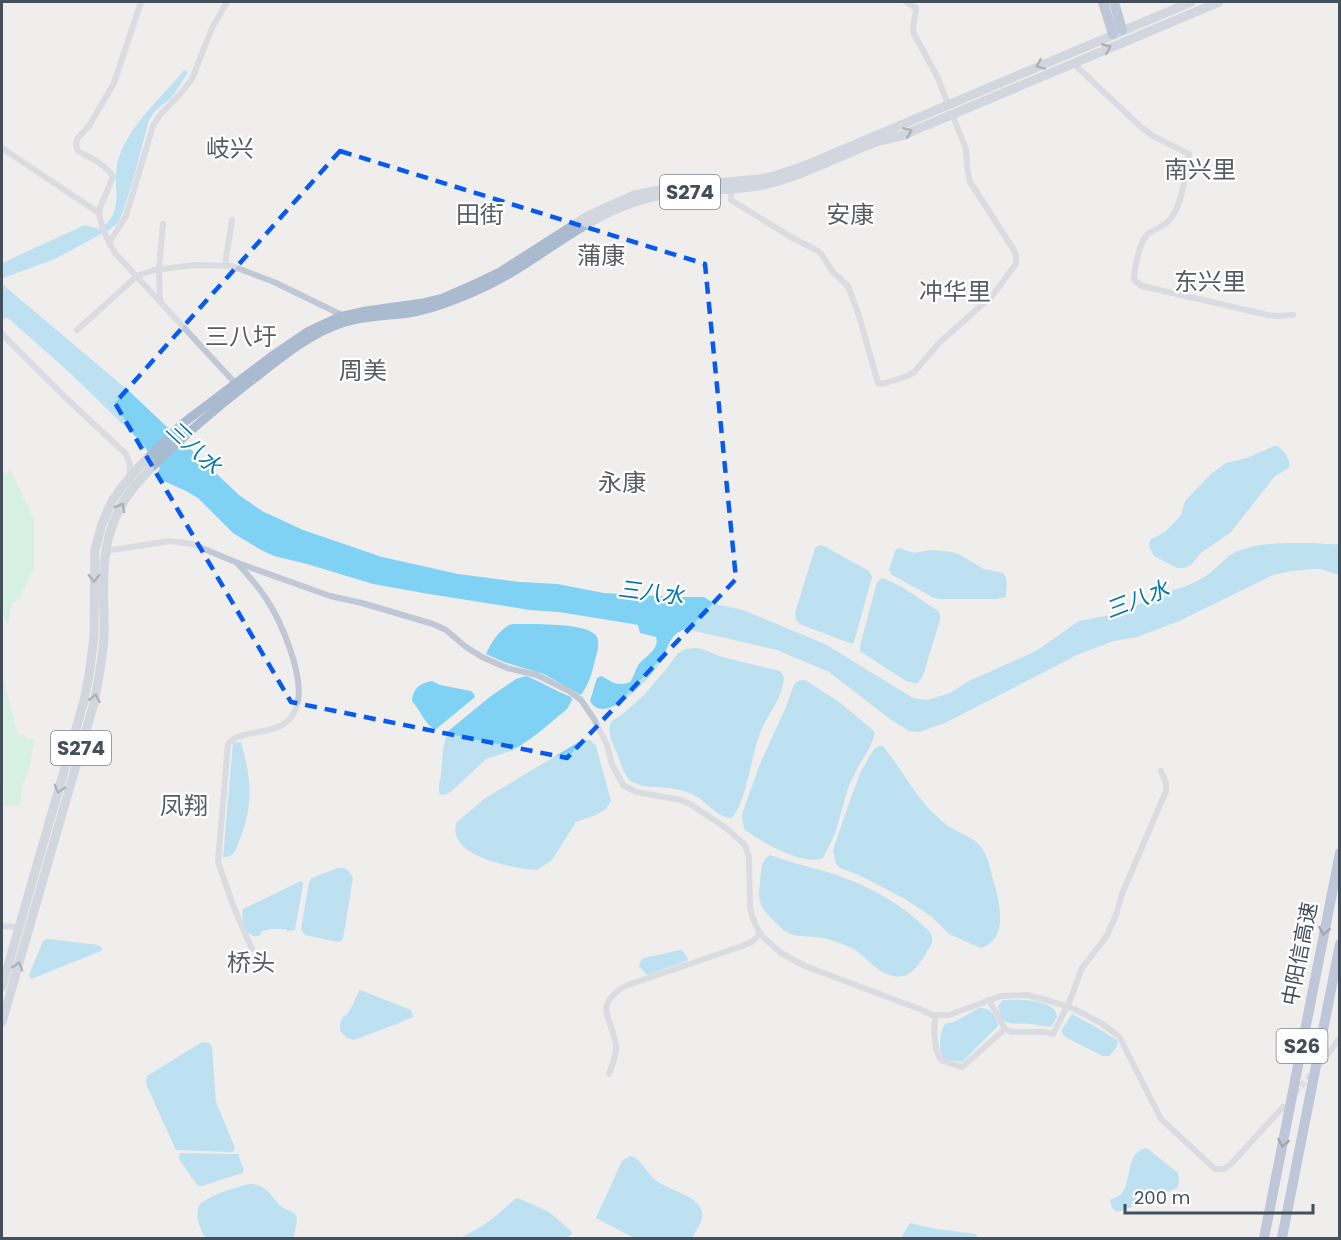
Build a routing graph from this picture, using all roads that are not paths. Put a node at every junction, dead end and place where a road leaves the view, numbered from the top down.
1 (141, 2) edge
2 (227, 2) edge
3 (906, 2) edge
4 (1103, 2) edge
5 (1114, 2) edge
6 (1191, 2) edge
7 (1219, 2) edge
8 (1118, 32) junction
9 (1073, 63) junction
10 (948, 104) junction
11 (952, 114) junction
12 (2, 148) edge
13 (731, 189) junction
14 (99, 213) junction
15 (232, 220) dead end
16 (163, 224) dead end
17 (109, 243) junction
18 (225, 265) junction
19 (159, 270) junction
20 (137, 276) junction
21 (160, 301) junction
22 (1293, 315) dead end
23 (344, 316) junction
24 (78, 330) dead end
25 (2, 334) edge
26 (236, 384) junction
27 (185, 427) junction
28 (141, 472) junction
29 (129, 478) junction
30 (105, 551) junction
31 (238, 563) junction
32 (1161, 771) dead end
33 (1340, 853) edge
34 (2, 926) edge
35 (19, 927) junction
36 (760, 934) junction
37 (1340, 945) edge
38 (252, 949) dead end
39 (2, 987) edge
40 (989, 1000) junction
41 (1067, 1007) junction
42 (936, 1016) junction
43 (2, 1022) edge
44 (1005, 1029) junction
45 (1340, 1038) edge
46 (1320, 1064) dead end
47 (609, 1074) dead end
48 (1283, 1107) dead end
49 (1264, 1239) edge
50 (1282, 1239) edge

1 - 14 street
2 - 17 street
3 - 10 street
4 - 8 highway
5 - 8 highway
6 - 8 main road, S274
9 -> 7 main road, S274
8 -> 10 main road, S274
9 - 11 main road, S274
9 - 22 street
10 - 11 main road
10 - 23 main road, S274
13 -> 11 main road, S274
11 - 13 street
12 - 14 street
13 - 27 main road, S274
14 - 17 street
15 - 18 street
16 - 19 street
17 - 20 street
18 - 19 street
18 - 23 street
19 - 20 street
19 - 21 street
20 - 21 street
20 - 24 street
21 - 26 street
23 - 26 main road, S274
25 - 29 street
26 - 27 main road, S274
27 - 28 main road, S274
28 - 29 main road, S274
30 -> 28 main road, S274
29 -> 35 main road, S274
30 - 31 street
43 -> 30 main road, S274
31 - 36 street
31 - 38 street
32 - 41 street
33 -> 49 highway, 中阳信高速 / S26
34 - 35 street
35 - 39 main road, S274
36 - 42 street
36 - 47 street
37 - 50 highway, 中阳信高速 / S26
40 - 41 street
40 - 42 street
40 - 44 street
41 - 44 street
41 - 48 street
42 - 44 street
45 - 46 street

